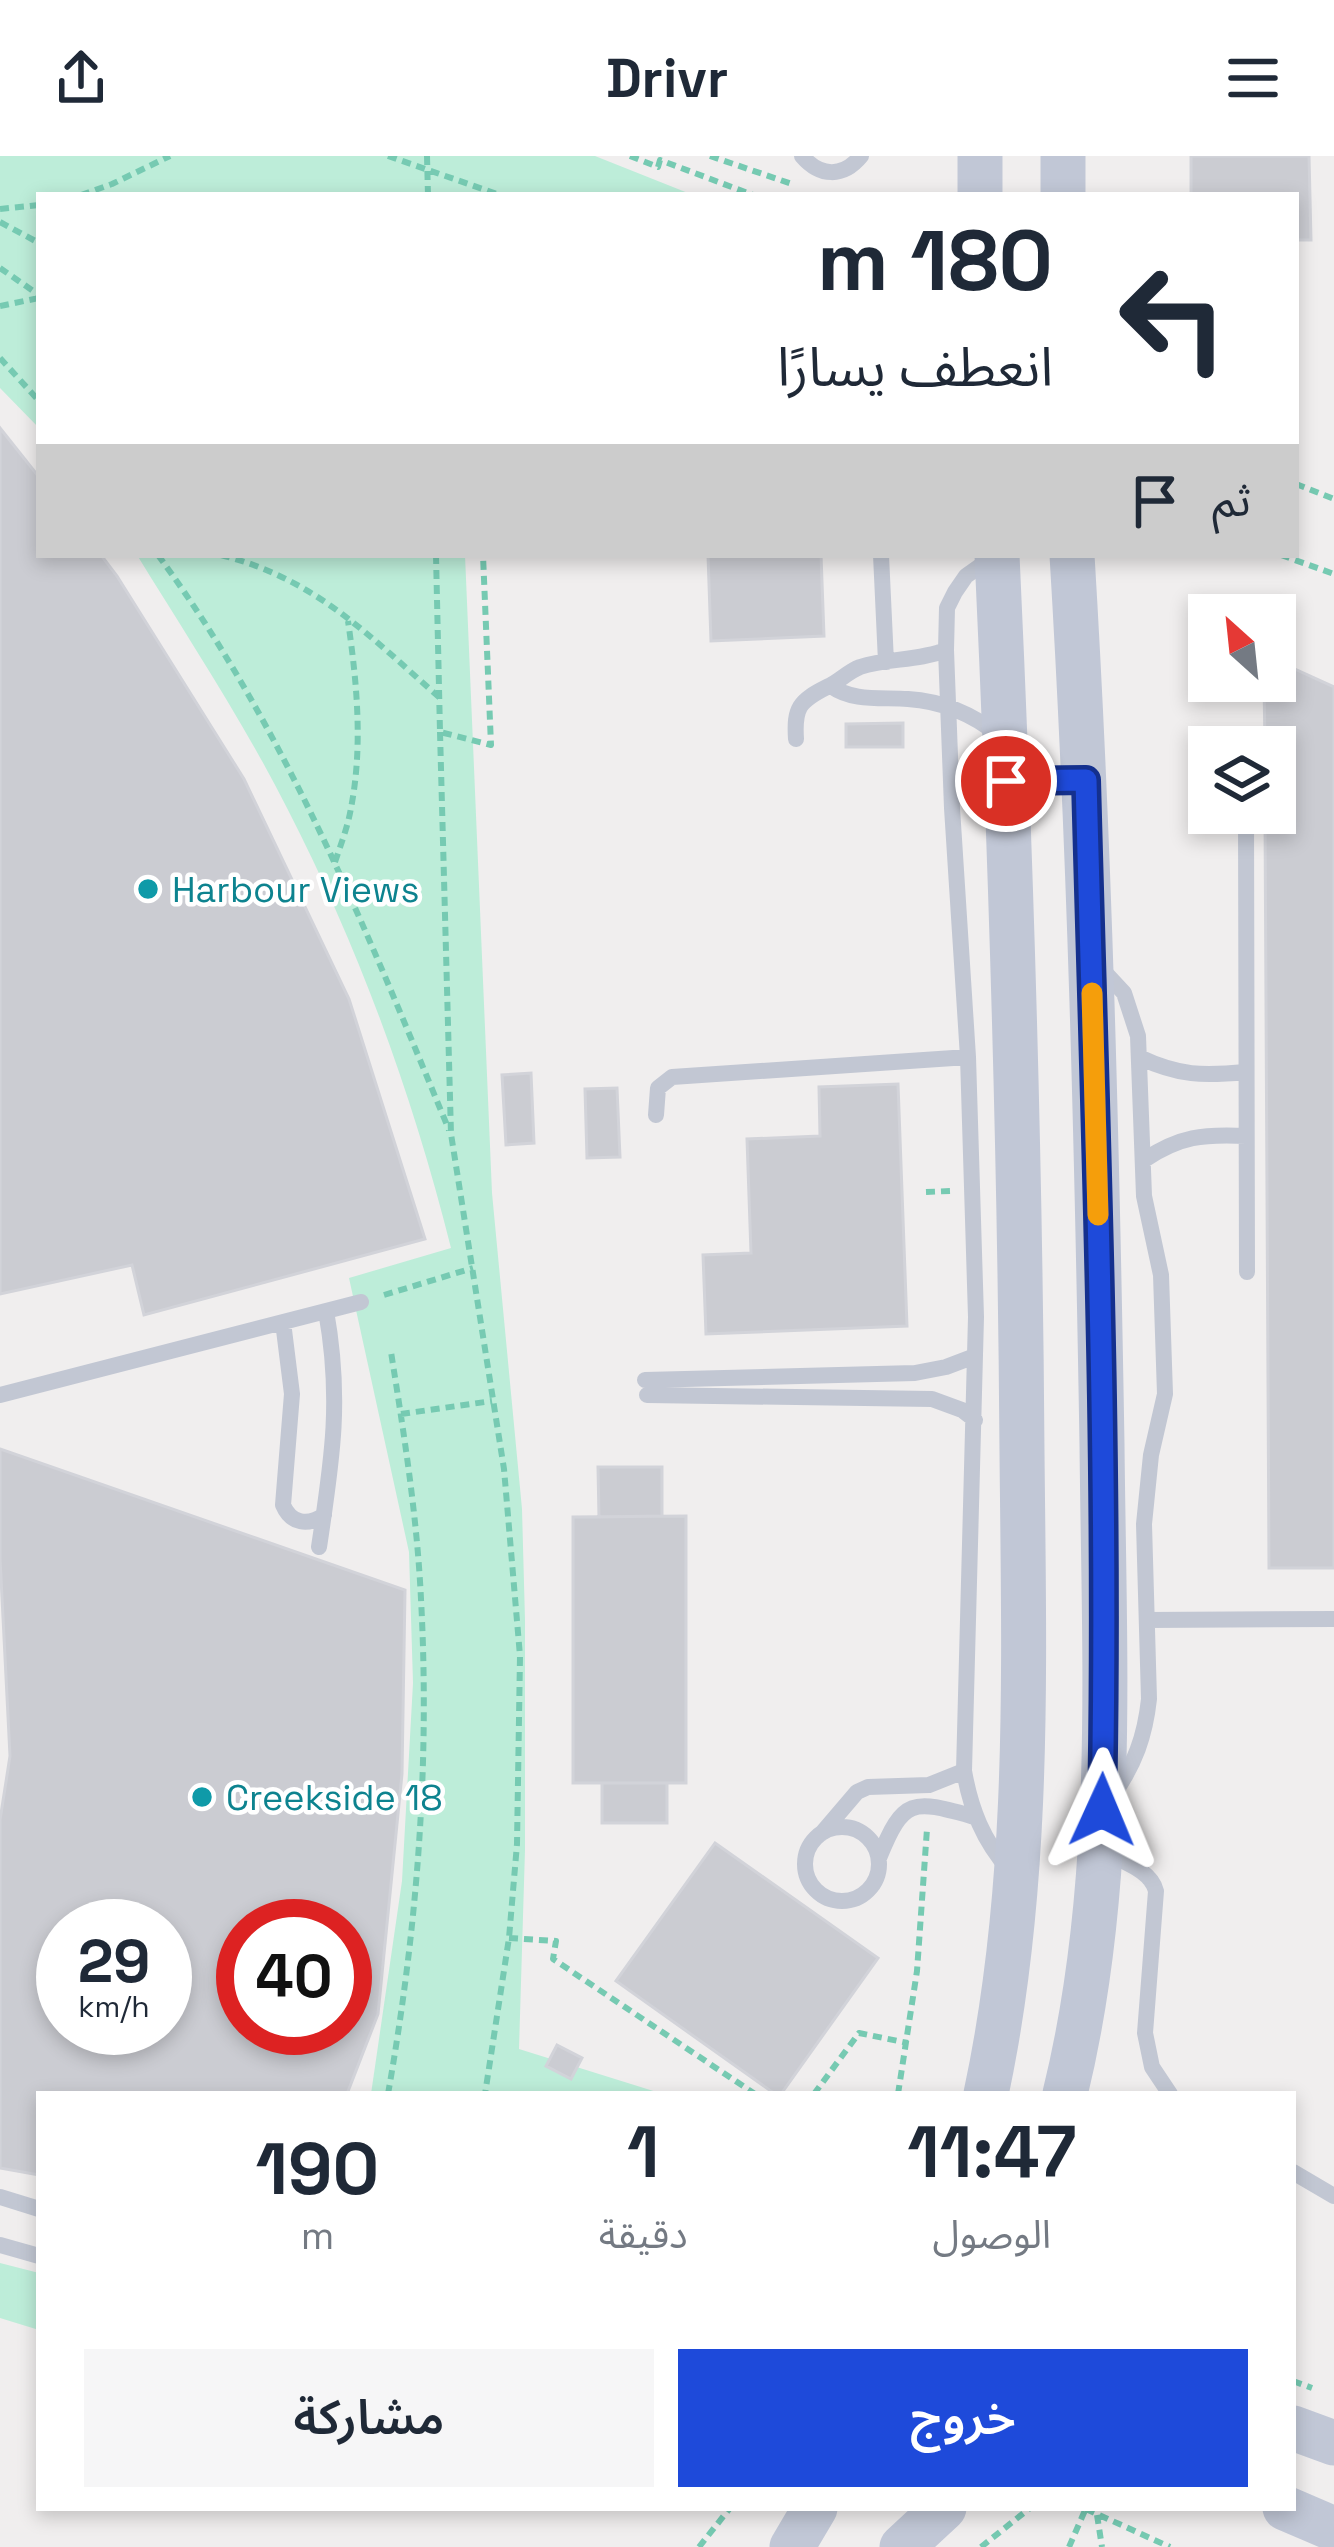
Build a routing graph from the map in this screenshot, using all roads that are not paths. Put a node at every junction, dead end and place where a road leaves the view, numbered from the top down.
1 (802, 156) edge
2 (861, 156) edge
3 (980, 156) edge
4 (1063, 156) edge
5 (980, 192) edge
6 (1063, 192) edge
7 (881, 558) edge
8 (993, 558) edge
9 (997, 558) edge
10 (1072, 558) edge
11 (946, 650) junction
12 (886, 662) junction
13 (831, 686) junction
14 (949, 707) junction
15 (796, 740) dead end
16 (1006, 762) junction
17 (1086, 780) junction
18 (1246, 834) edge
19 (1091, 959) junction
20 (968, 1057) junction
21 (1139, 1057) junction
22 (1246, 1072) junction
23 (656, 1115) dead end
24 (1246, 1136) junction
25 (1144, 1160) junction
26 (1247, 1272) dead end
27 (362, 1302) road end
28 (326, 1311) junction
29 (283, 1322) junction
30 (975, 1355) junction
31 (0, 1395) edge
32 (975, 1420) junction
33 (324, 1515) junction
34 (319, 1547) dead end
35 (1334, 1618) edge
36 (1147, 1620) junction
37 (964, 1771) junction
38 (907, 1787) junction
39 (908, 1810) junction
40 (975, 1817) junction
41 (1100, 1829) junction
42 (822, 1833) junction
43 (879, 1858) junction
44 (1016, 1877) junction
45 (986, 2091) edge
46 (1066, 2091) edge
47 (1168, 2091) edge
48 (1296, 2174) edge
49 (1334, 2196) edge
50 (0, 2197) edge
51 (36, 2208) edge
52 (0, 2245) edge
53 (36, 2254) edge
54 (1296, 2429) edge
55 (1334, 2443) edge
56 (813, 2511) edge
57 (905, 2511) edge
58 (941, 2511) edge
59 (1292, 2511) edge
60 (1334, 2529) edge
61 (792, 2547) edge
62 (884, 2547) edge
63 (902, 2547) edge

1 - 2 lane
3 - 5 street
4 - 6 street
7 - 12 lane
8 - 11 lane
9 - 16 street
10 - 17 street
11 - 12 lane
11 - 14 lane
12 - 13 lane
13 - 14 lane
13 - 15 lane
14 - 16 lane
14 - 20 lane
16 - 17 street
16 - 44 street
17 - 19 street
18 - 22 lane
19 - 21 lane
19 - 41 street
20 - 23 lane
20 - 30 lane
21 - 22 lane
21 - 25 lane
22 - 24 lane
24 - 25 lane
24 - 26 lane
25 - 36 lane
27 - 28 lane
28 - 29 lane
28 - 33 lane
29 - 31 lane
29 - 33 lane
30 - 32 lane
30 - 32 lane
32 - 37 lane
33 - 34 lane
35 - 36 lane
36 - 41 lane
37 - 38 lane
37 - 40 lane
38 - 39 lane
38 - 42 lane
39 - 40 lane
39 - 43 lane
40 - 44 lane
41 - 46 street
41 - 47 lane
42 - 43 lane
42 - 43 lane
44 - 45 street
48 - 49 lane
50 - 51 lane
52 - 53 lane
54 - 55 street
56 - 61 street
57 - 62 street
58 - 63 street
59 - 60 street

